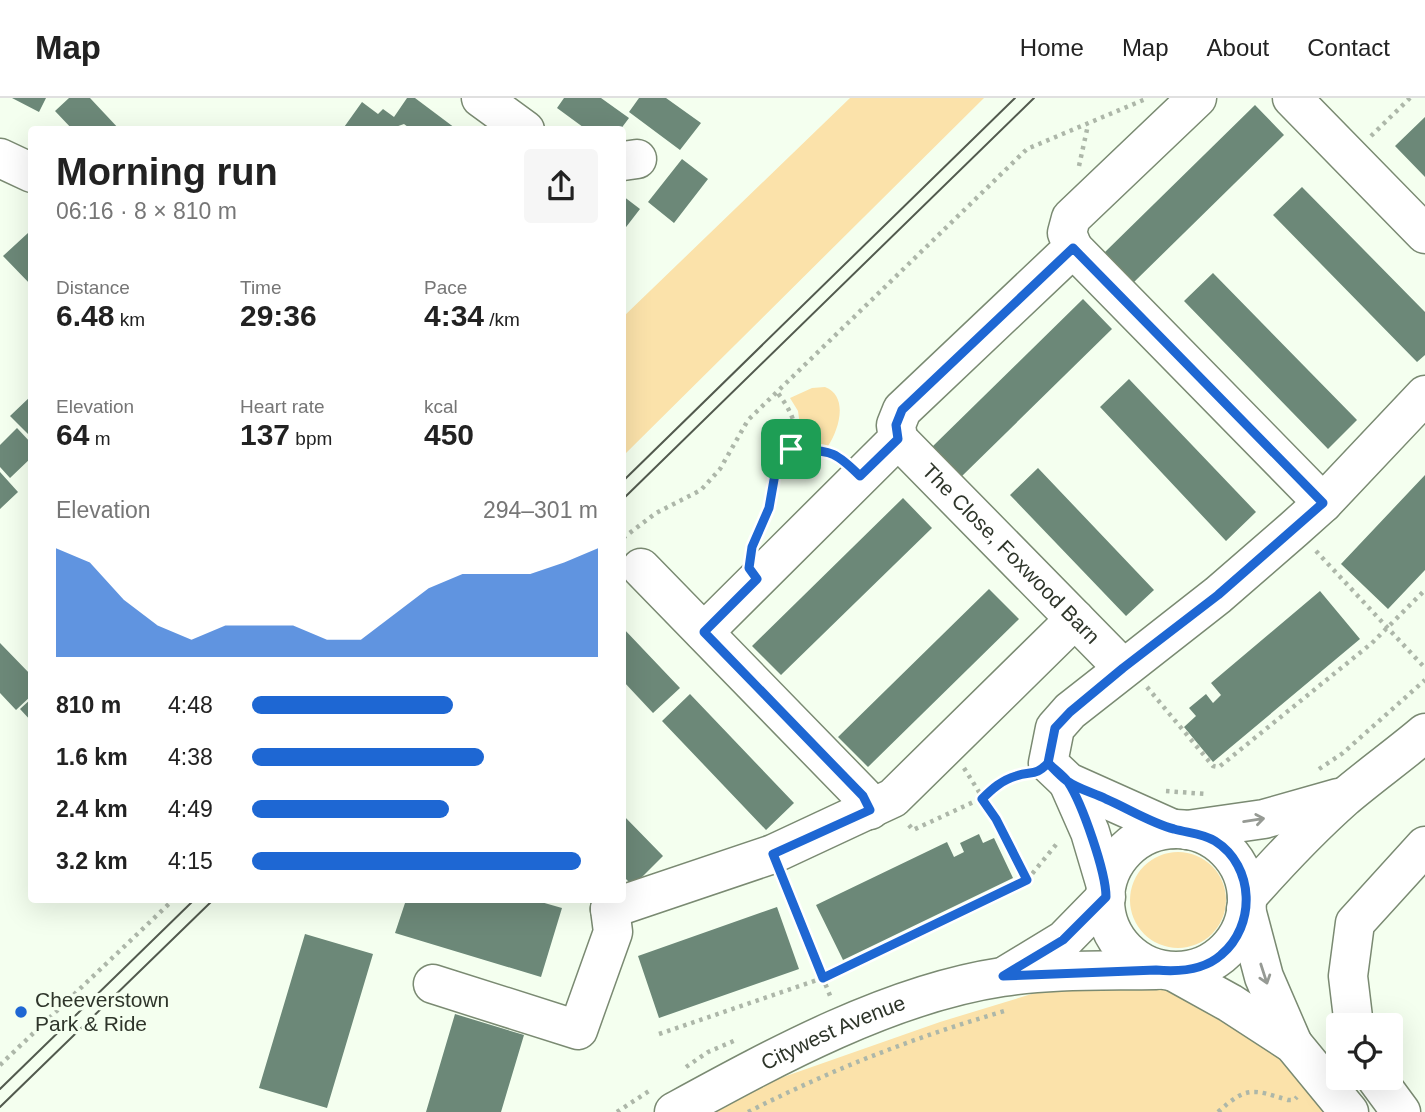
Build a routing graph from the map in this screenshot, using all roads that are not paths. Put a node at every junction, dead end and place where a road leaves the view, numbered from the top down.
1 (481, 98) edge
2 (1197, 98) edge
3 (1299, 106) edge
4 (520, 126) edge
5 (0, 158) edge
6 (28, 171) edge
7 (1425, 234) edge
8 (1073, 248) junction
9 (1425, 395) edge
10 (898, 439) junction
11 (1323, 503) junction
12 (632, 553) edge
13 (1075, 619) junction
14 (704, 632) junction
15 (1125, 666) junction
16 (1425, 733) edge
17 (1058, 772) junction
18 (1349, 794) junction
19 (882, 804) junction
20 (1180, 830) junction
21 (1425, 846) edge
22 (1106, 892) junction
23 (626, 898) edge
24 (1247, 903) junction
25 (606, 904) edge
26 (1165, 971) junction
27 (433, 984) dead end
28 (1009, 993) junction
29 (1352, 1013) edge
30 (1293, 1044) junction
31 (1385, 1090) edge
32 (674, 1112) edge
33 (1349, 1112) edge
34 (1401, 1112) edge

1 - 4 street
2 - 8 street
3 - 7 street
5 - 6 street
8 - 10 street
8 - 11 street
9 - 11 street
10 - 13 street, The Close, Foxwood Barn
10 - 14 street
11 - 15 street
12 - 14 street
13 - 15 street, The Close, Foxwood Barn
13 - 19 street
14 - 19 street
15 - 17 street
16 - 18 street
17 - 20 street
17 - 22 street
20 -> 18 street
18 - 24 street
19 - 23 street
20 - 22 street
20 - 24 street
21 - 29 street
22 - 26 street
22 - 28 street, Citywest Avenue
24 - 26 street
24 -> 30 street
25 - 27 street
26 - 28 street, Citywest Avenue
26 - 30 street
28 - 32 street, Citywest Avenue
30 - 33 street
31 - 34 street

